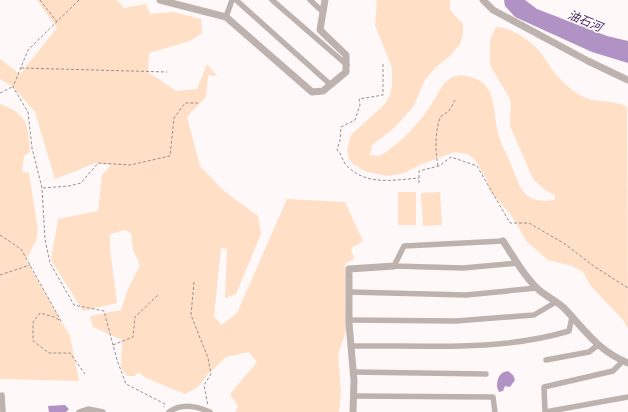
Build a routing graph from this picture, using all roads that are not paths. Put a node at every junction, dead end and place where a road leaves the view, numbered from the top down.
1 (160, 0) edge
2 (232, 0) edge
3 (236, 0) edge
4 (272, 0) edge
5 (310, 0) edge
6 (324, 0) edge
7 (483, 0) edge
8 (323, 12) junction
9 (226, 17) junction
10 (347, 65) junction
11 (628, 80) edge
12 (331, 85) junction
13 (503, 241) joint
14 (518, 263) junction
15 (394, 266) junction
16 (537, 288) junction
17 (349, 292) junction
18 (556, 302) junction
19 (572, 317) junction
20 (349, 320) junction
21 (598, 345) junction
22 (350, 346) junction
23 (546, 360) dead end
24 (625, 362) edge
25 (353, 372) junction
26 (486, 374) dead end
27 (2, 395) dead end
28 (353, 396) junction
29 (628, 397) edge
30 (3, 412) edge
31 (79, 412) edge
32 (103, 412) edge
33 (169, 412) edge
34 (210, 412) edge
35 (353, 412) edge
36 (495, 412) edge
37 (545, 412) edge

1 - 9 street
2 - 9 street
3 - 12 street
4 - 10 street
5 - 8 street
6 - 8 street
7 - 11 street
8 - 10 street
9 - 12 street
10 - 12 street
13 - 14 street
13 - 15 street
14 - 15 street
14 - 16 street
15 - 17 street
16 - 17 street
16 - 18 street
17 - 20 street
18 - 19 street
18 - 20 street
19 - 21 street
19 - 22 street
20 - 22 street
21 - 23 street
21 - 24 street
22 - 25 street
24 - 37 street
25 - 26 street
25 - 28 street
27 - 30 street
28 - 35 street
28 - 36 street
29 - 37 street
31 - 32 street
33 - 34 street

